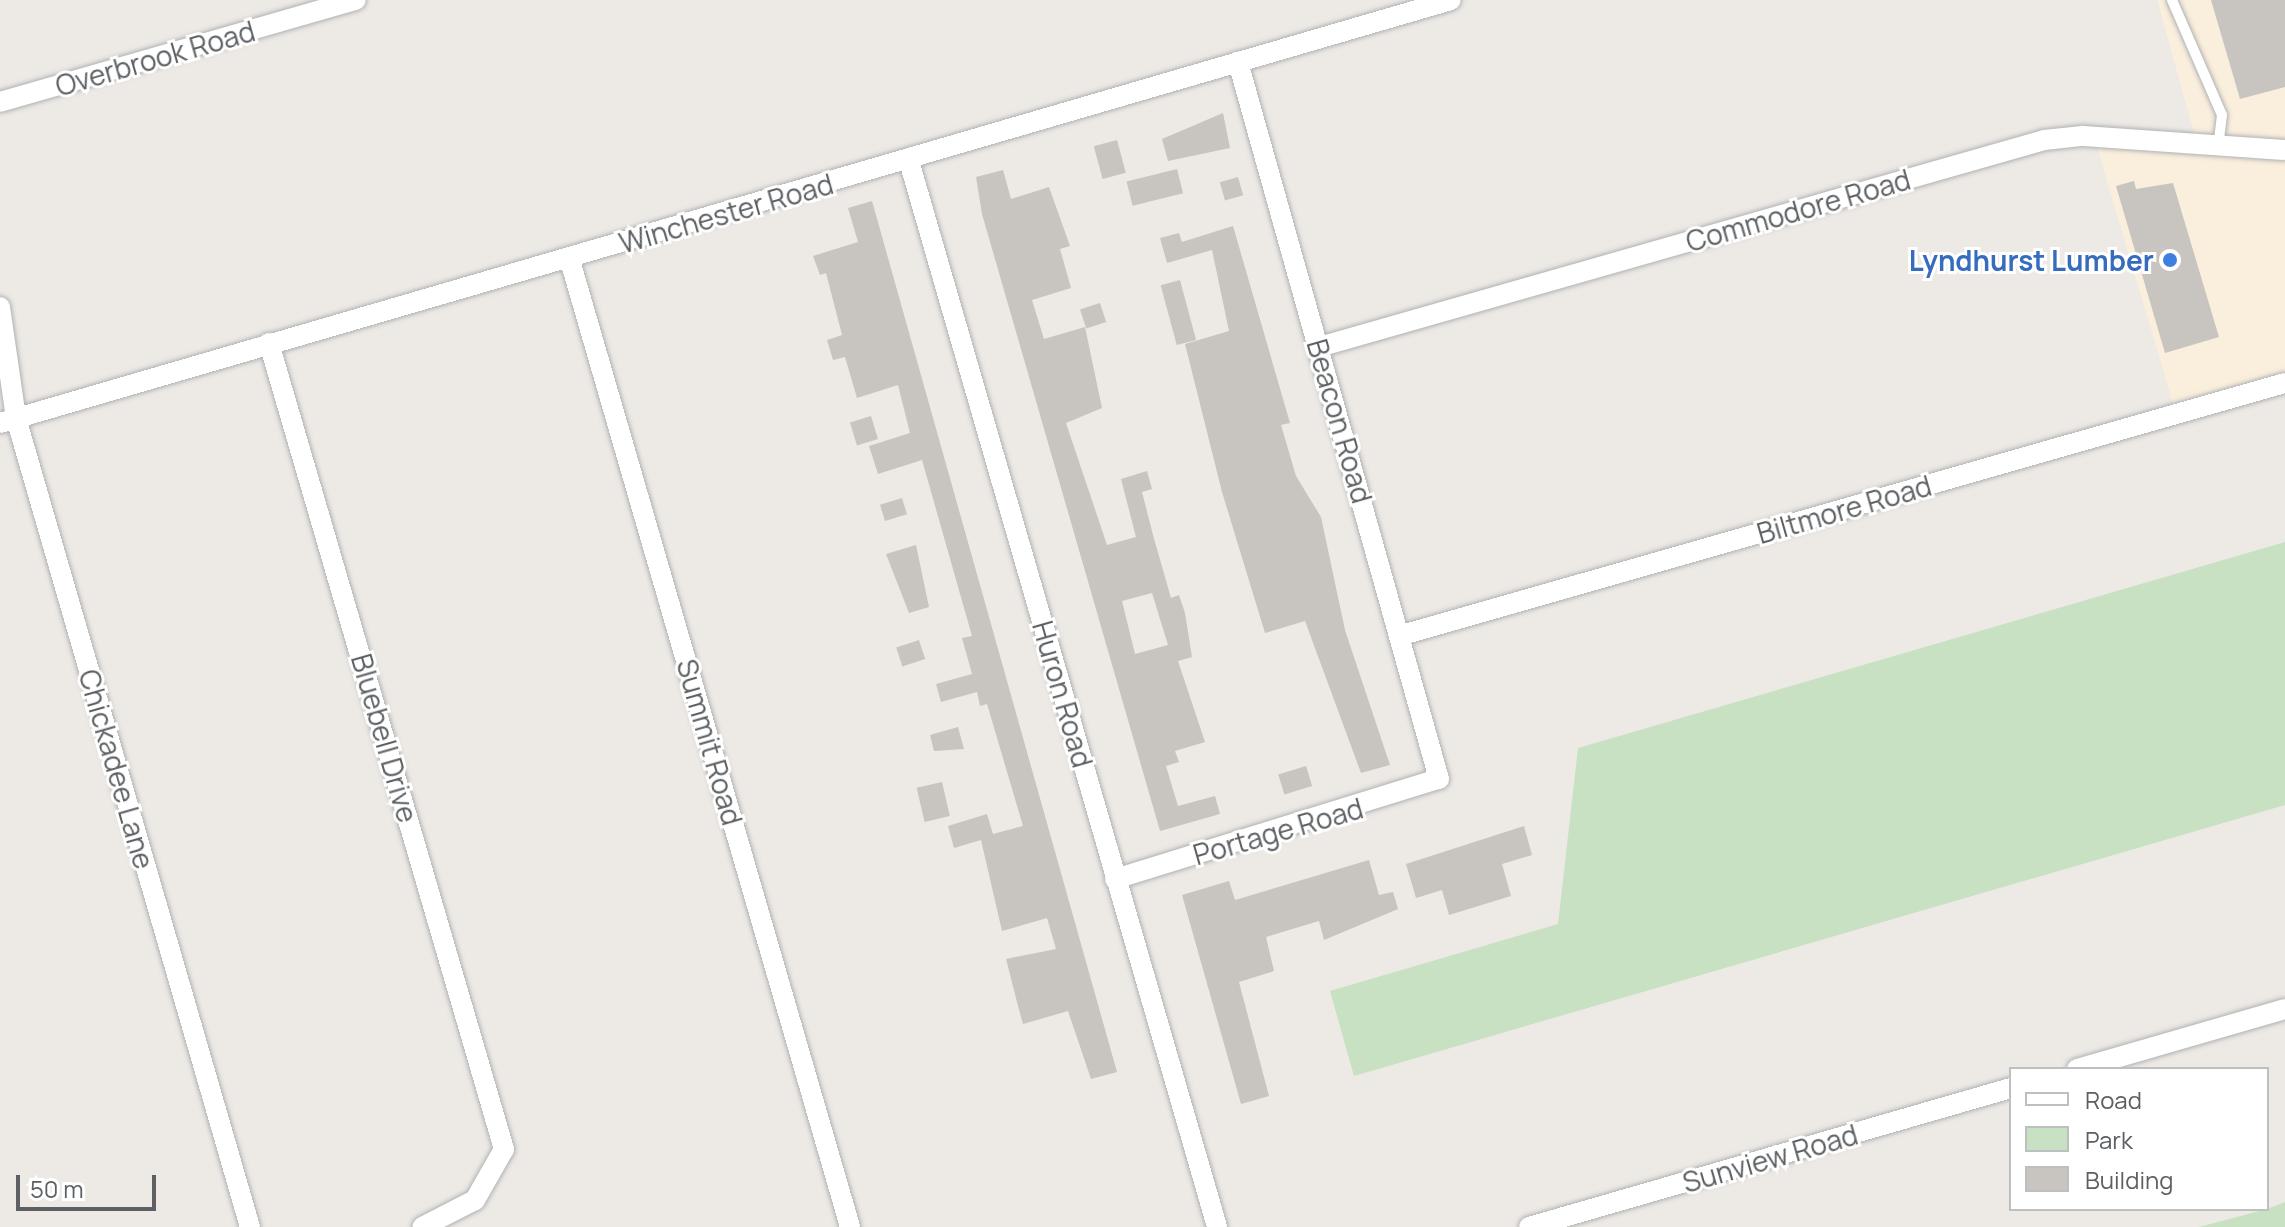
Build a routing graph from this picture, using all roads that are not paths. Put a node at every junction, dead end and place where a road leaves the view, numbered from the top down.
1 (277, 0) edge
2 (356, 0) edge
3 (1451, 0) edge
4 (2172, 0) edge
5 (283, 21) junction
6 (1238, 62) junction
7 (0, 102) edge
8 (2218, 150) junction
9 (2285, 150) edge
10 (909, 161) junction
11 (569, 257) junction
12 (0, 307) edge
13 (269, 343) junction
14 (1319, 347) junction
15 (2285, 383) edge
16 (8, 420) edge
17 (1402, 635) junction
18 (1439, 779) joint
19 (1115, 879) junction
20 (2285, 1009) edge
21 (2084, 1067) edge
22 (2009, 1089) edge
23 (250, 1227) edge
24 (422, 1227) edge
25 (850, 1227) edge
26 (1217, 1227) edge
27 (1529, 1227) edge

1 - 5 street
2 - 5 street, Overbrook Road
3 - 6 street, Winchester Road
4 - 8 lane
5 - 7 street, Overbrook Road
6 - 10 street, Winchester Road
6 - 14 street, Beacon Road
8 - 9 street, Commodore Road
8 - 14 street, Commodore Road
10 - 11 street, Winchester Road
10 - 19 street, Huron Road
11 - 13 street, Winchester Road
11 - 25 street, Summit Road
12 - 16 street, Chickadee Lane
13 - 16 street, Winchester Road
13 - 24 street, Bluebell Drive
14 - 17 street, Beacon Road
15 - 17 street, Biltmore Road
16 - 23 street, Chickadee Lane
17 - 18 street, Beacon Road
18 - 19 street, Portage Road
19 - 26 street, Huron Road
20 - 21 street
22 - 27 street, Sunview Road

